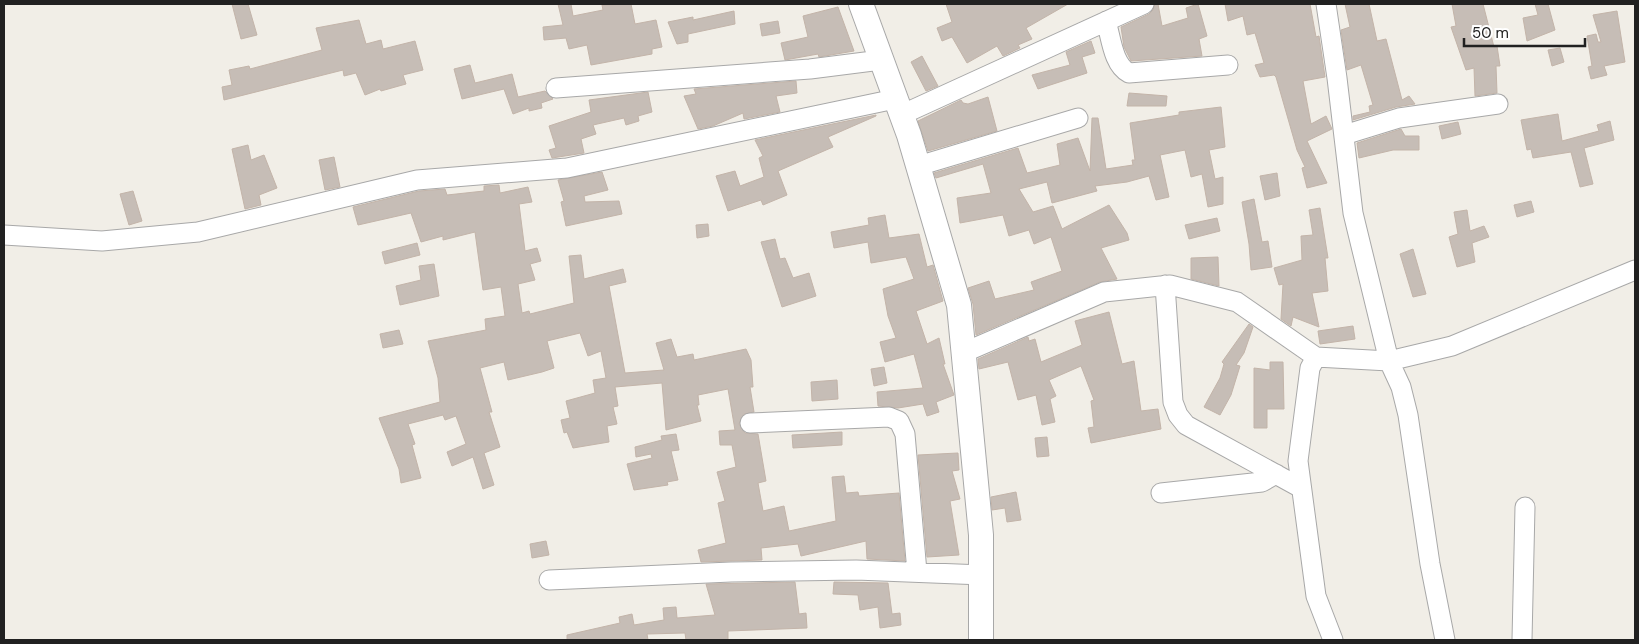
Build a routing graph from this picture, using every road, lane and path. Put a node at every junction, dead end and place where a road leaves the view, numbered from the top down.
1 (861, 4) edge
2 (1144, 4) edge
3 (1326, 4) edge
4 (1106, 21) junction
5 (881, 60) junction
6 (1228, 65) dead end
7 (556, 88) dead end
8 (1498, 104) dead end
9 (898, 107) junction
10 (1078, 118) dead end
11 (1344, 135) junction
12 (918, 166) junction
13 (4, 235) edge
14 (1635, 270) edge
15 (1165, 285) junction
16 (965, 352) junction
17 (1316, 357) junction
18 (1389, 361) junction
19 (750, 423) dead end
20 (1276, 474) junction
21 (1301, 488) junction
22 (1161, 494) dead end
23 (1525, 507) dead end
24 (917, 572) junction
25 (983, 576) junction
26 (549, 580) dead end
27 (981, 640) edge
28 (1333, 640) edge
29 (1445, 640) edge
30 (1522, 640) edge

1 - 5 street
2 - 4 street
3 - 11 street
4 - 6 street
4 - 9 street
5 - 7 street
5 - 9 street
8 - 11 street
9 - 12 street
9 - 13 street
10 - 12 street
11 - 18 street
12 - 16 street
14 - 18 street
15 - 16 street
15 - 17 street
15 - 20 street
16 - 25 street
17 - 18 street
17 - 21 street
18 - 29 street
19 - 24 street
20 - 21 street
20 - 22 street
21 - 28 street
23 - 30 street
24 - 25 street
24 - 26 street
25 - 27 street

